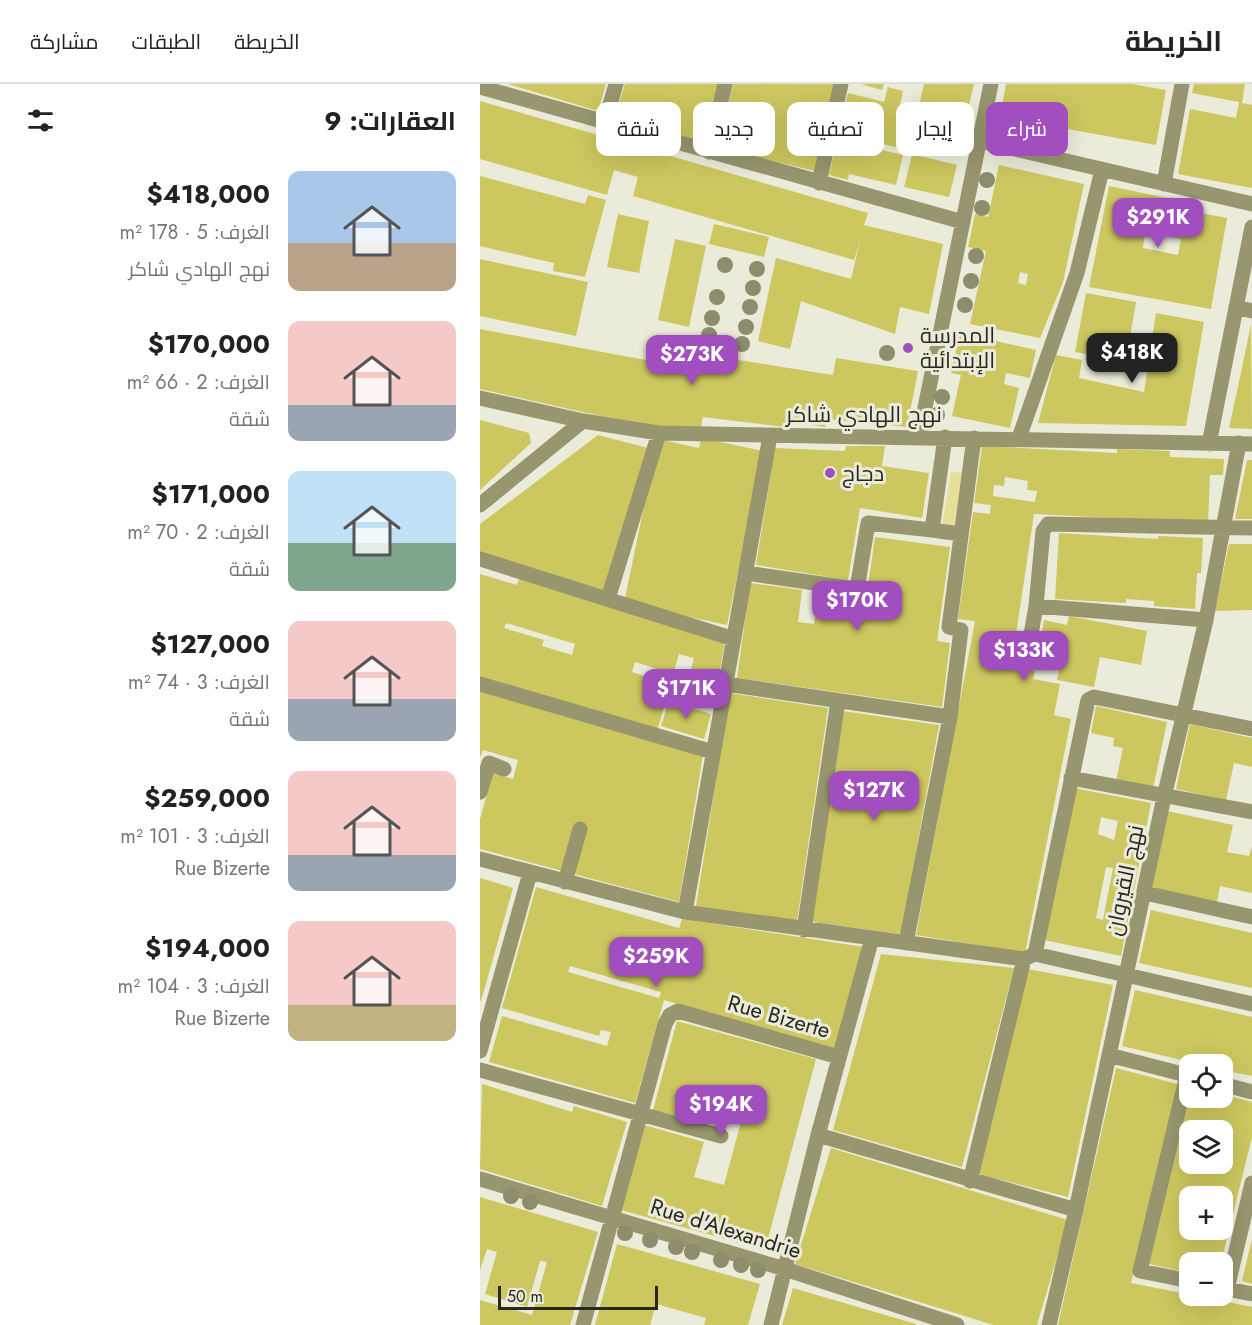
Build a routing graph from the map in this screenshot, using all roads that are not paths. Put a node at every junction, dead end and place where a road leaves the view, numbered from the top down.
1 (616, 84) edge
2 (725, 84) edge
3 (841, 84) edge
4 (991, 84) edge
5 (1182, 84) edge
6 (489, 87) edge
7 (611, 102) edge
8 (721, 102) edge
9 (596, 119) edge
10 (980, 141) junction
11 (723, 156) edge
12 (1102, 170) junction
13 (819, 183) junction
14 (1164, 184) junction
15 (1252, 204) edge
16 (963, 222) junction
17 (1252, 227) edge
18 (1236, 307) junction
19 (1252, 311) edge
20 (480, 398) edge
21 (584, 421) junction
22 (658, 433) junction
23 (770, 436) junction
24 (919, 437) junction
25 (945, 437) junction
26 (974, 438) junction
27 (1019, 438) junction
28 (1209, 444) junction
29 (1245, 444) edge
30 (480, 505) edge
31 (1252, 528) edge
32 (1222, 529) junction
33 (932, 530) junction
34 (961, 534) junction
35 (480, 560) edge
36 (746, 573) junction
37 (608, 599) junction
38 (1036, 606) junction
39 (1206, 620) junction
40 (734, 639) junction
41 (1027, 657) dead end
42 (480, 684) edge
43 (726, 684) junction
44 (838, 700) junction
45 (1184, 714) junction
46 (950, 717) junction
47 (1252, 729) edge
48 (713, 753) junction
49 (504, 769) dead end
50 (1071, 778) junction
51 (480, 792) edge
52 (1164, 797) junction
53 (1252, 812) edge
54 (580, 829) dead end
55 (480, 859) edge
56 (530, 873) junction
57 (565, 882) junction
58 (1145, 893) junction
59 (685, 912) junction
60 (1252, 917) edge
61 (804, 930) junction
62 (872, 938) junction
63 (906, 943) junction
64 (1030, 956) junction
65 (1126, 974) junction
66 (1252, 1004) edge
67 (480, 1051) edge
68 (1109, 1055) junction
69 (839, 1057) junction
70 (480, 1070) edge
71 (1179, 1074) edge
72 (1233, 1087) edge
73 (1252, 1092) edge
74 (1180, 1108) edge
75 (641, 1114) junction
76 (818, 1135) junction
77 (721, 1136) dead end
78 (480, 1179) edge
79 (970, 1181) junction
80 (1252, 1183) edge
81 (1076, 1210) junction
82 (612, 1218) junction
83 (1233, 1257) edge
84 (785, 1269) junction
85 (1179, 1279) edge
86 (1233, 1290) edge
87 (1252, 1294) edge
88 (583, 1325) edge
89 (771, 1325) edge
90 (957, 1325) edge
91 (1048, 1325) edge

1 - 7 street
2 - 8 street
3 - 13 street
4 - 10 street
5 - 14 street
6 - 9 street
10 - 12 street
10 - 16 street
11 - 13 street
12 - 14 street
12 - 27 street
13 - 16 street
14 - 15 street
16 - 24 street
17 - 18 street
18 - 19 street
18 - 28 street
20 - 21 street, نهج الهادي شاكر
21 - 22 street, نهج الهادي شاكر
21 - 30 street
22 - 23 street, نهج الهادي شاكر
22 - 37 street
23 - 24 street, نهج الهادي شاكر
23 - 36 street
24 - 25 street, نهج الهادي شاكر
25 - 26 street, نهج الهادي شاكر
25 - 33 street
26 - 27 street, نهج الهادي شاكر
26 - 34 street
27 - 28 street, نهج الهادي شاكر
28 - 29 street, نهج الهادي شاكر
29 - 32 street, نهج القيروان
31 - 32 street
32 - 38 street
32 - 39 street, نهج القيروان
33 - 34 street
33 - 36 street
34 - 46 street
35 - 37 street
36 - 40 street
37 - 40 street
38 - 39 street
38 - 41 street
39 - 45 street, نهج القيروان
40 - 43 street
42 - 48 street
43 - 44 street
43 - 48 street
44 - 46 street
44 - 61 street
45 - 47 street
45 - 50 street
45 - 52 street, نهج القيروان
46 - 63 street
48 - 59 street
49 - 51 street
50 - 52 street
50 - 64 street
52 - 53 street
52 - 58 street, نهج القيروان
54 - 57 street
55 - 56 street
56 - 57 street
56 - 67 street
57 - 59 street
58 - 60 street
58 - 65 street, نهج القيروان
59 - 61 street
61 - 62 street
62 - 63 street
62 - 69 street
63 - 64 street
64 - 65 street
64 - 79 street
65 - 66 street
65 - 68 street, نهج القيروان
68 - 71 street
68 - 81 street, نهج القيروان
69 - 75 street, Rue Bizerte
69 - 76 street
70 - 75 street
72 - 73 street
74 - 85 street
75 - 77 street
75 - 82 street
76 - 79 street
76 - 84 street
78 - 82 street, Rue d'Alexandrie
79 - 81 street
80 - 83 street
81 - 91 street, نهج القيروان
82 - 84 street, Rue d'Alexandrie
82 - 88 street
84 - 89 street
84 - 90 street, Rue d'Alexandrie
86 - 87 street

